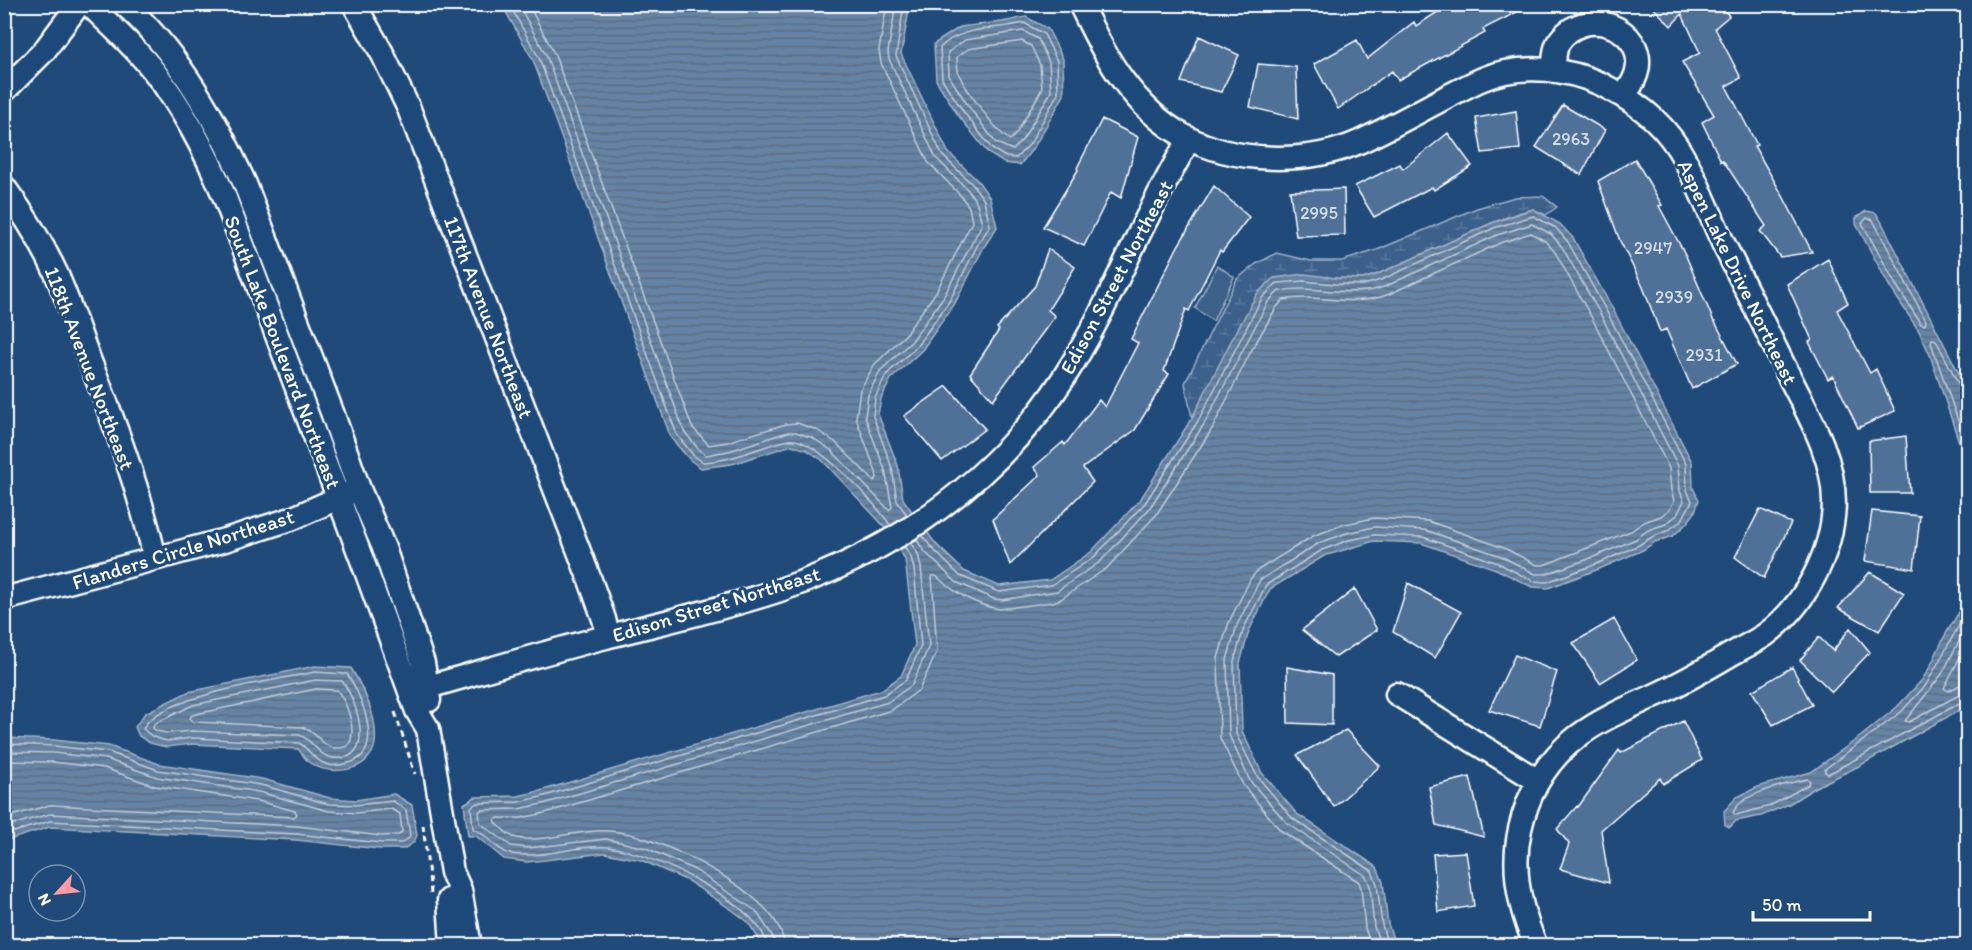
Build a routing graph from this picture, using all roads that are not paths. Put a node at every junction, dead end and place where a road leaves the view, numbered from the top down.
1 (79, 4) edge
2 (89, 4) edge
3 (124, 4) edge
4 (354, 4) edge
5 (1080, 4) edge
6 (1554, 71) junction
7 (4, 91) edge
8 (1624, 96) junction
9 (1189, 139) junction
10 (4, 187) edge
11 (349, 493) junction
12 (154, 558) junction
13 (4, 599) edge
14 (608, 636) junction
15 (428, 687) junction
16 (1397, 694) dead end
17 (428, 729) junction
18 (1538, 781) junction
19 (452, 867) junction
20 (452, 945) edge
21 (470, 945) edge
22 (1536, 945) edge

1 - 7 street
2 - 11 street, South Lake Boulevard Northeast
3 - 11 street, South Lake Boulevard Northeast
4 - 14 street, 117th Avenue Northeast
5 - 9 street, Aspen Lake Drive Northeast
6 - 8 street, Aspen Lake Drive Northeast
6 - 8 street
6 - 9 street, Aspen Lake Drive Northeast
8 - 18 street, Aspen Lake Drive Northeast
9 - 14 street, Edison Street Northeast
10 - 12 street, 118th Avenue Northeast
11 - 12 street, Flanders Circle Northeast
11 - 15 street, South Lake Boulevard Northeast
11 - 17 street, South Lake Boulevard Northeast
12 - 13 street, Flanders Circle Northeast
14 - 15 street, Edison Street Northeast
15 - 17 street, South Lake Boulevard Northeast
16 - 18 street
17 - 19 street, South Lake Boulevard Northeast
18 - 22 street, Aspen Lake Drive Northeast
19 - 20 street, South Lake Boulevard Northeast
19 - 21 street, South Lake Boulevard Northeast

